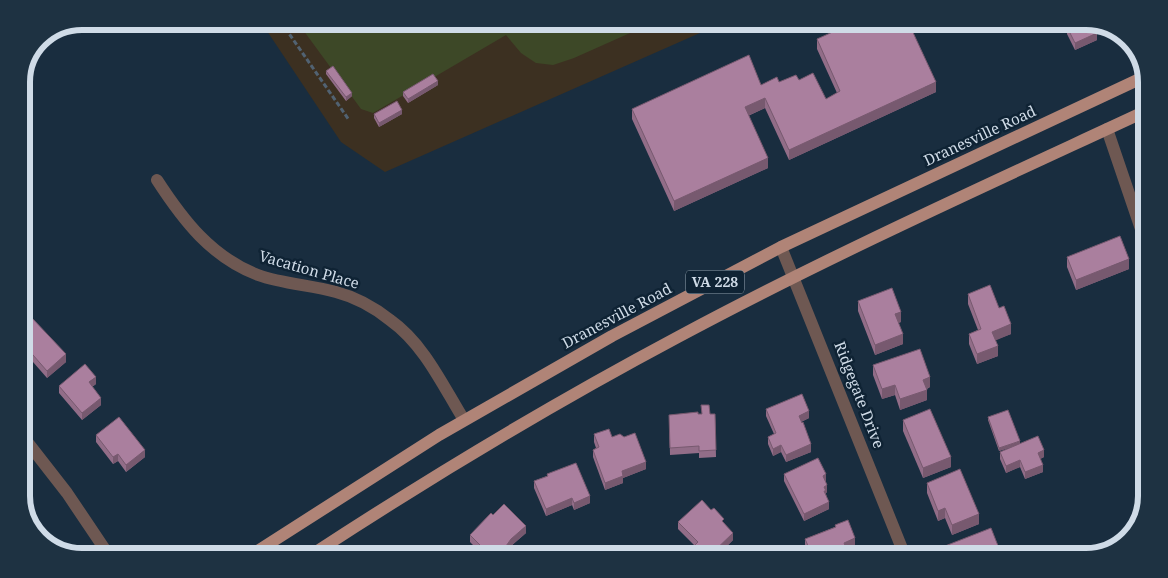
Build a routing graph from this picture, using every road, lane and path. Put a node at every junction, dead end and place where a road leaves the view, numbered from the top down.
1 (286, 30) edge
2 (1138, 80) edge
3 (1138, 115) edge
4 (348, 120) dead end
5 (1107, 129) junction
6 (158, 180) dead end
7 (1138, 220) edge
8 (781, 247) junction
9 (794, 277) junction
10 (464, 420) junction
11 (30, 446) edge
12 (104, 548) edge
13 (262, 548) edge
14 (322, 548) edge
15 (901, 548) edge

1 - 4 path
2 - 8 main road, Dranesville Road / VA 228
3 - 5 main road, VA 228
5 - 7 street
5 - 9 main road, VA 228
6 - 10 street, Vacation Place
8 - 9 street, Ridgegate Drive
8 - 10 main road, Dranesville Road / VA 228
9 - 14 main road, VA 228
9 - 15 street, Ridgegate Drive
10 - 13 main road, Dranesville Road / VA 228
11 - 12 street

